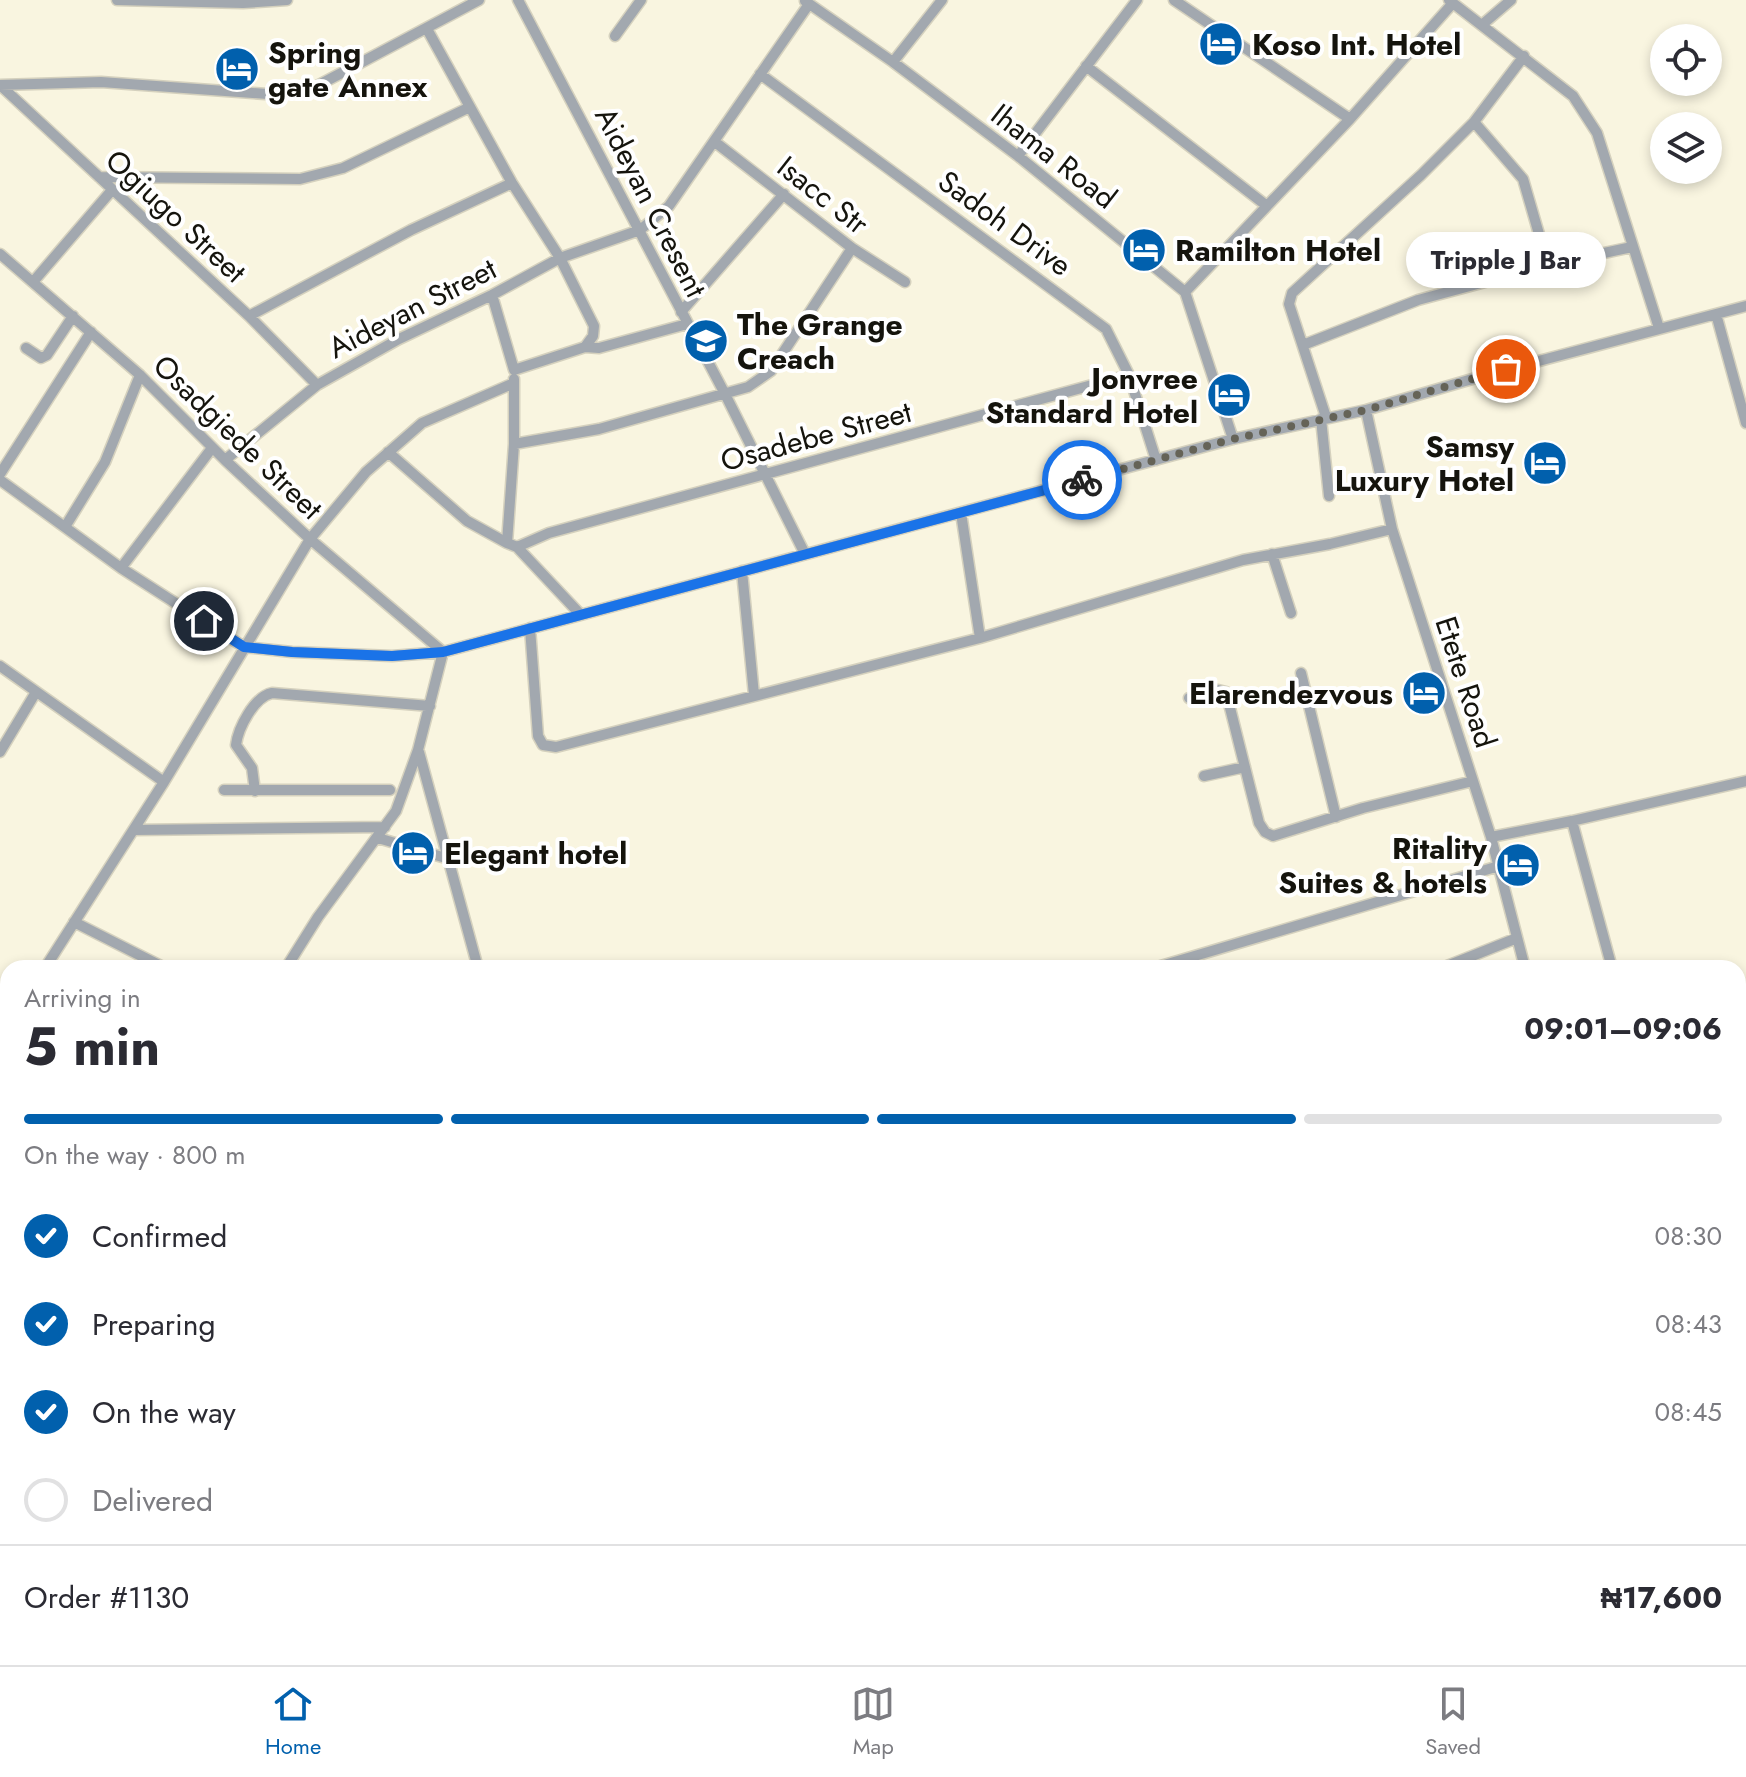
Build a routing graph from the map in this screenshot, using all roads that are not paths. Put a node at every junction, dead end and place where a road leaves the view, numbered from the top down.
1 (117, 0) edge
2 (135, 0) edge
3 (287, 0) edge
4 (479, 0) edge
5 (518, 0) edge
6 (641, 0) edge
7 (942, 0) edge
8 (1137, 0) edge
9 (1174, 0) edge
10 (1511, 0) edge
11 (1451, 1) edge
12 (806, 2) edge
13 (1483, 24) junction
14 (427, 29) junction
15 (615, 36) dead end
16 (1524, 56) junction
17 (893, 62) junction
18 (1086, 66) junction
19 (760, 74) junction
20 (0, 85) edge
21 (470, 107) junction
22 (1350, 119) junction
23 (1474, 122) junction
24 (715, 142) junction
25 (1018, 156) junction
26 (99, 177) junction
27 (512, 183) junction
28 (112, 190) junction
29 (784, 194) junction
30 (1267, 206) junction
31 (640, 230) junction
32 (1632, 247) junction
33 (852, 248) junction
34 (0, 254) edge
35 (560, 258) junction
36 (1548, 265) junction
37 (33, 282) junction
38 (905, 282) dead end
39 (1185, 292) junction
40 (492, 295) junction
41 (1746, 306) edge
42 (681, 312) junction
43 (1716, 314) junction
44 (73, 316) junction
45 (249, 316) junction
46 (687, 324) junction
47 (1659, 328) junction
48 (91, 332) junction
49 (1303, 345) junction
50 (585, 347) junction
51 (26, 348) dead end
52 (514, 370) junction
53 (140, 375) junction
54 (1129, 375) junction
55 (514, 383) junction
56 (317, 385) junction
57 (725, 394) junction
58 (1366, 410) junction
59 (1323, 418) junction
60 (1746, 423) edge
61 (1233, 439) junction
62 (514, 444) junction
63 (212, 448) junction
64 (388, 452) junction
65 (225, 460) junction
66 (1156, 460) junction
67 (765, 475) junction
68 (0, 477) edge
69 (1329, 496) dead end
70 (961, 513) junction
71 (65, 527) junction
72 (1392, 529) junction
73 (310, 539) junction
74 (512, 545) junction
75 (805, 554) junction
76 (1272, 554) junction
77 (121, 568) junction
78 (742, 571) junction
79 (1291, 613) dead end
80 (580, 614) junction
81 (530, 628) junction
82 (980, 638) junction
83 (244, 647) junction
84 (443, 652) junction
85 (0, 666) edge
86 (1301, 673) dead end
87 (36, 692) junction
88 (754, 695) junction
89 (1189, 698) dead end
90 (430, 706) junction
91 (418, 750) junction
92 (0, 752) edge
93 (1245, 767) junction
94 (1204, 776) dead end
95 (1473, 781) junction
96 (1746, 781) edge
97 (164, 782) junction
98 (224, 790) dead end
99 (390, 790) dead end
100 (255, 791) junction
101 (1336, 817) junction
102 (1572, 821) junction
103 (385, 827) junction
104 (134, 830) junction
105 (1491, 837) junction
106 (378, 838) junction
107 (449, 859) junction
108 (1499, 866) junction
109 (74, 922) junction
110 (1517, 938) junction
111 (50, 960) edge
112 (149, 960) edge
113 (291, 960) edge
114 (476, 960) edge
115 (1181, 960) edge
116 (1462, 960) edge
117 (1523, 960) edge
118 (1610, 960) edge

1 - 2 street
2 - 3 street
4 - 14 street
5 - 31 street, Aideyan Cresent
6 - 15 street
7 - 17 street
8 - 18 street
9 - 22 street
10 - 13 street
11 - 13 street
11 - 22 street
12 - 17 street, Ihama Road
12 - 19 street
13 - 16 street
14 - 20 street
14 - 21 street
16 - 23 street
16 - 32 street
17 - 25 street, Ihama Road
18 - 25 street
18 - 30 street
19 - 24 street
19 - 54 street, Sadoh Drive
20 - 26 street, Ogiugo Street
21 - 26 street
21 - 27 street
22 - 30 street
23 - 36 street
23 - 49 street
24 - 29 street, Isacc Str
24 - 31 street
25 - 39 street, Ihama Road
26 - 28 street, Ogiugo Street
27 - 35 street
27 - 45 street
28 - 37 street
28 - 45 street, Ogiugo Street
29 - 33 street, Isacc Str
29 - 42 street
30 - 39 street
31 - 35 street, Aideyan Street
31 - 42 street, Aideyan Cresent
32 - 36 street
32 - 47 street
33 - 38 street, Isacc Str
33 - 57 street
34 - 37 street, Osadgiede Street
35 - 40 street, Aideyan Street
35 - 50 street
36 - 49 street
37 - 44 street, Osadgiede Street
39 - 61 street
40 - 52 street
40 - 56 street, Aideyan Street
41 - 43 street
42 - 46 street, Aideyan Cresent
43 - 47 street
43 - 60 street
44 - 48 street, Osadgiede Street
44 - 51 street
45 - 56 street, Ogiugo Street
46 - 50 street
46 - 57 street, Aideyan Cresent
47 - 58 street
48 - 53 street, Osadgiede Street
48 - 68 street
49 - 59 street
50 - 52 street
52 - 55 street
53 - 63 street, Osadgiede Street
53 - 71 street
54 - 66 street, Sadoh Drive
54 - 67 street, Osadebe Street
55 - 62 street
55 - 64 street
56 - 65 street, Aideyan Street
57 - 62 street
57 - 67 street, Aideyan Cresent
58 - 59 street
58 - 72 street, Etete Road
59 - 61 street
59 - 69 street
61 - 66 street
62 - 74 street
63 - 65 street, Osadgiede Street
63 - 77 street
64 - 73 street
64 - 74 street
65 - 73 street, Osadgiede Street
66 - 70 street
67 - 74 street, Osadebe Street
67 - 75 street, Aideyan Cresent
68 - 71 street
70 - 75 street
70 - 82 street
71 - 77 street
72 - 76 street
72 - 95 street, Etete Road
73 - 83 street
73 - 84 street, Osadgiede Street
74 - 80 street
75 - 78 street
76 - 79 street
76 - 82 street
77 - 83 street
78 - 80 street
78 - 88 street
80 - 81 street
81 - 84 street
81 - 88 street
82 - 88 street
83 - 84 street
83 - 97 street
84 - 90 street
85 - 87 street
86 - 101 street
87 - 92 street
87 - 97 street
89 - 93 street
90 - 91 street
90 - 100 street
91 - 103 street
91 - 107 street
93 - 94 street
93 - 101 street
95 - 101 street
95 - 105 street, Etete Road
96 - 102 street
97 - 104 street
98 - 100 street
99 - 100 street
102 - 105 street
102 - 118 street
103 - 104 street
103 - 106 street
104 - 109 street
105 - 108 street, Etete Road
106 - 107 street
106 - 113 street
107 - 114 street
108 - 110 street, Etete Road
108 - 115 street
109 - 111 street
109 - 112 street
110 - 116 street
110 - 117 street, Etete Road

